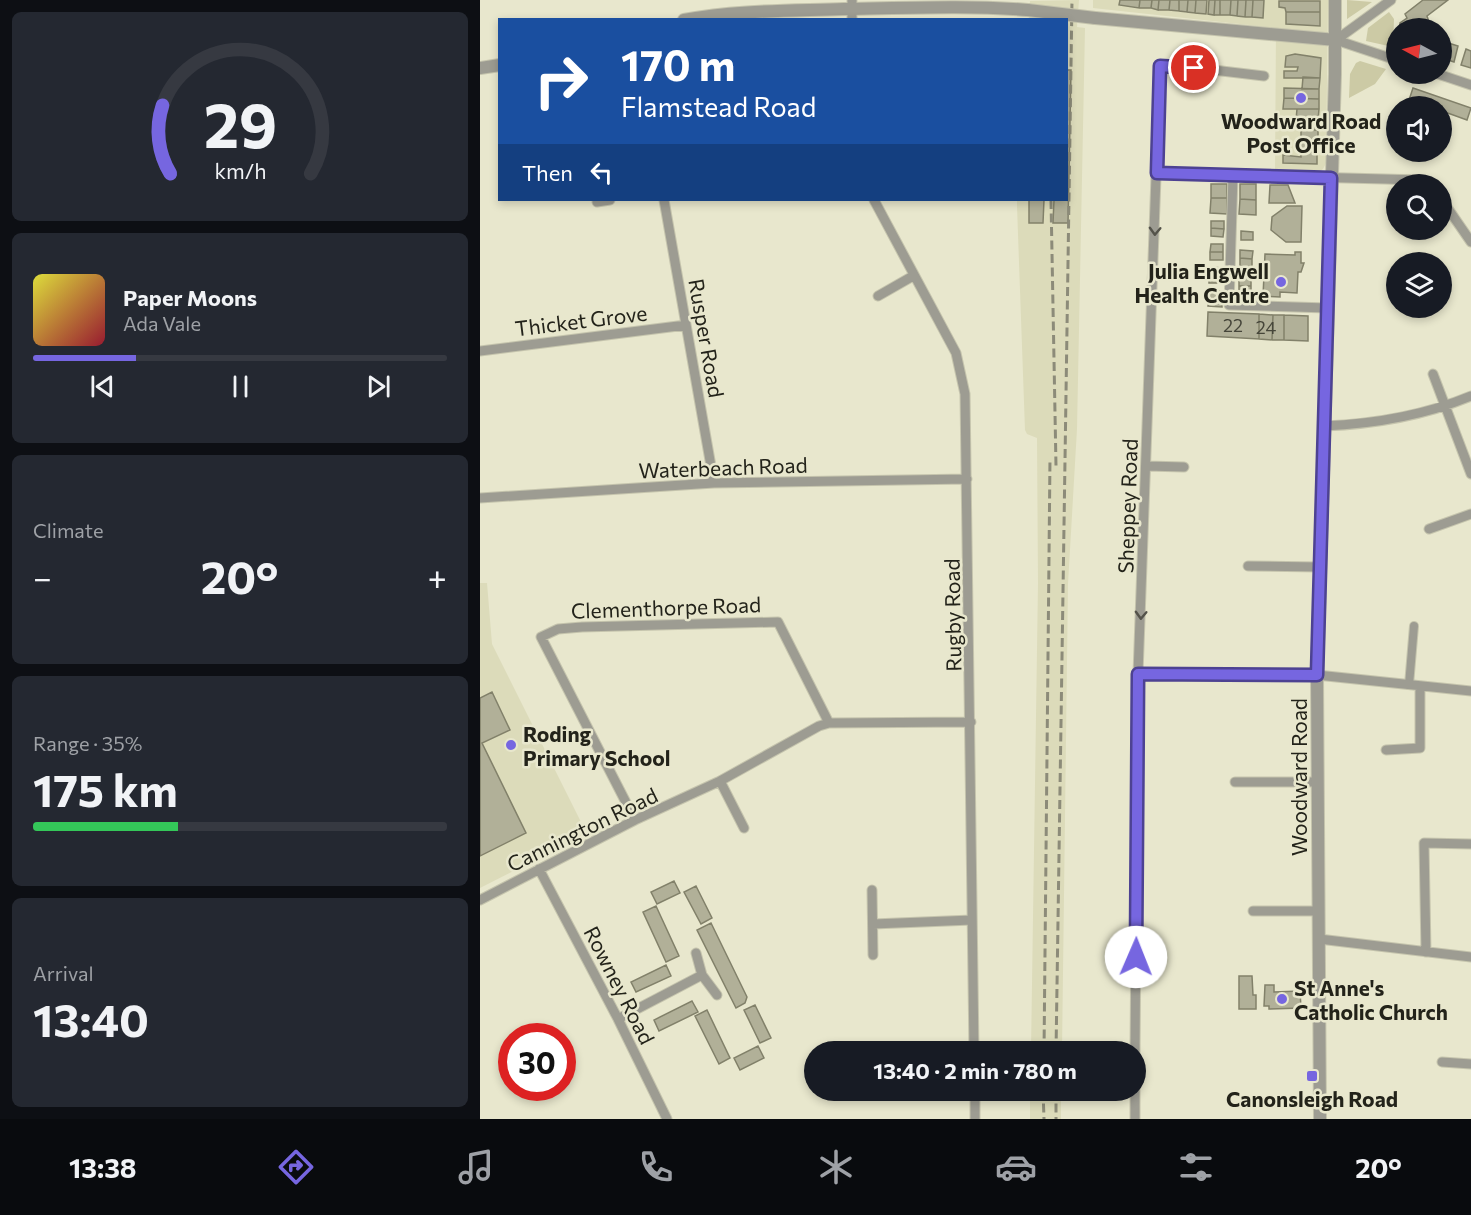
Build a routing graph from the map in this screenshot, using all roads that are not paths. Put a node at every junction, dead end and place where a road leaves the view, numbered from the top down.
1 (1335, 0) edge
2 (1390, 0) edge
3 (852, 10) edge
4 (709, 17) edge
5 (1336, 40) junction
6 (1386, 57) edge
7 (498, 65) edge
8 (480, 68) edge
9 (1264, 76) dead end
10 (1452, 79) edge
11 (1471, 85) edge
12 (1157, 173) junction
13 (1233, 175) junction
14 (1331, 178) junction
15 (1386, 179) edge
16 (604, 201) edge
17 (664, 201) edge
18 (875, 201) edge
19 (597, 202) dead end
20 (1452, 214) edge
21 (1471, 242) edge
22 (913, 276) junction
23 (878, 296) dead end
24 (1328, 309) junction
25 (686, 325) junction
26 (480, 351) edge
27 (1433, 374) dead end
28 (1471, 396) edge
29 (1444, 407) junction
30 (1324, 426) junction
31 (1147, 466) junction
32 (1184, 467) dead end
33 (1471, 474) edge
34 (967, 479) junction
35 (714, 483) junction
36 (480, 498) edge
37 (1471, 514) edge
38 (1429, 529) dead end
39 (1248, 566) dead end
40 (1319, 567) junction
41 (1414, 626) dead end
42 (1138, 674) junction
43 (1317, 675) junction
44 (1408, 685) junction
45 (1420, 686) junction
46 (1471, 691) edge
47 (971, 722) junction
48 (829, 723) junction
49 (1386, 750) dead end
50 (720, 781) junction
51 (1235, 782) dead end
52 (1317, 782) junction
53 (635, 820) junction
54 (744, 828) dead end
55 (1471, 844) edge
56 (539, 869) junction
57 (872, 890) dead end
58 (480, 900) edge
59 (1253, 911) dead end
60 (1318, 911) junction
61 (972, 920) junction
62 (873, 924) junction
63 (1318, 939) junction
64 (1425, 952) junction
65 (696, 953) dead end
66 (873, 955) dead end
67 (1471, 957) edge
68 (702, 975) junction
69 (717, 995) dead end
70 (618, 1018) junction
71 (974, 1041) edge
72 (1135, 1041) edge
73 (1442, 1062) dead end
74 (1471, 1064) edge
75 (975, 1101) edge
76 (1135, 1101) edge
77 (667, 1119) edge
78 (975, 1119) edge
79 (1135, 1119) edge
80 (1320, 1119) edge

1 - 5 street, Woodward Road
2 - 5 street
3 - 4 street
3 - 5 street, bridge
5 - 6 street
5 - 14 street, Woodward Road
7 - 8 street
9 - 12 street, Sheppey Road
10 - 11 street
12 - 13 street
12 -> 31 street, Sheppey Road
13 - 14 street
13 - 24 street
14 - 15 street
14 - 24 street, Woodward Road
16 - 19 street
17 - 25 street, Rusper Road
18 - 22 street, Rugby Road
20 - 21 street
22 - 23 street
22 - 34 street, Rugby Road
24 - 30 street, Woodward Road
25 - 26 street, Thicket Grove
25 - 35 street, Rusper Road
27 - 29 street
28 - 29 street
29 - 30 street
29 - 33 street
30 - 40 street, Woodward Road
31 - 32 street
31 -> 42 street, Sheppey Road
34 - 35 street, Waterbeach Road
34 - 47 street, Rugby Road
35 - 36 street, Waterbeach Road
37 - 38 street
39 - 40 street
40 - 43 street, Woodward Road
41 - 44 street
42 - 43 street
42 - 72 street, Sheppey Road
43 - 44 street
43 - 52 street, Woodward Road
44 - 45 street
45 - 46 street
45 - 49 street
47 - 48 street, Cannington Road
47 - 61 street, Rugby Road
48 - 50 street, Cannington Road
48 - 53 street, Clementhorpe Road
50 - 53 street, Cannington Road
50 - 54 street
51 - 52 street
52 - 60 street, Woodward Road
53 - 56 street, Cannington Road
55 - 64 street
56 - 58 street, Cannington Road
56 - 70 street, Rowney Road
57 - 62 street
59 - 60 street
60 - 63 street, Woodward Road
61 - 62 street
61 - 71 street, Rugby Road
62 - 66 street
63 - 64 street
63 - 80 street, Woodward Road
64 - 67 street
65 - 68 street
68 - 69 street
68 - 70 street
70 - 77 street, Rowney Road
73 - 74 street
75 - 78 street
76 - 79 street

